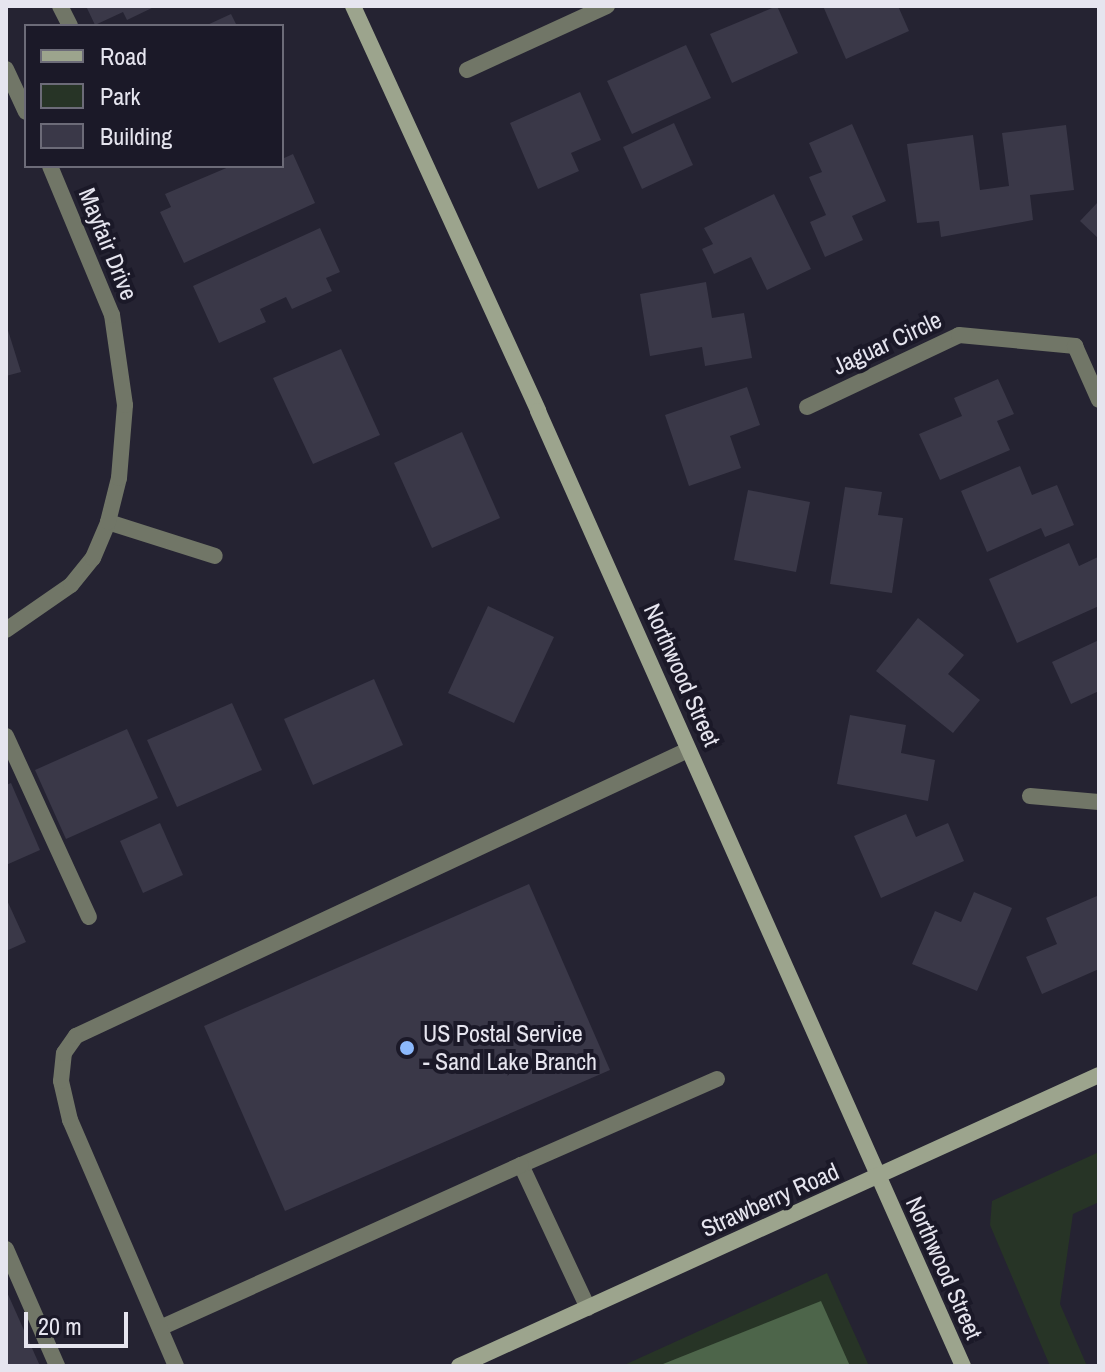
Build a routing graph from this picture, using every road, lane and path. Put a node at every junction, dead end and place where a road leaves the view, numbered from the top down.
1 (60, 6) edge
2 (353, 6) edge
3 (607, 6) edge
4 (69, 24) edge
5 (6, 69) edge
6 (467, 70) dead end
7 (24, 108) edge
8 (51, 168) edge
9 (1099, 400) edge
10 (807, 407) dead end
11 (108, 522) junction
12 (215, 556) dead end
13 (6, 630) edge
14 (6, 736) edge
15 (688, 750) junction
16 (1030, 796) dead end
17 (1099, 802) edge
18 (89, 917) dead end
19 (1099, 1075) edge
20 (717, 1079) dead end
21 (521, 1165) junction
22 (877, 1178) junction
23 (6, 1249) edge
24 (588, 1308) junction
25 (160, 1328) junction
26 (57, 1366) edge
27 (176, 1366) edge
28 (459, 1366) edge
29 (963, 1366) edge

1 - 4 street
2 - 15 street, Northwood Street
3 - 6 street
5 - 7 street
8 - 11 street, Mayfair Drive
9 - 10 street, Jaguar Circle
11 - 12 street
11 - 13 street, Mayfair Drive
14 - 18 street
15 - 22 street, Northwood Street
15 - 25 street
16 - 17 street
19 - 22 street, Strawberry Road
20 - 21 street
21 - 24 street
21 - 25 street
22 - 24 street, Strawberry Road
22 - 29 street, Northwood Street
23 - 26 street
24 - 28 street, Strawberry Road
25 - 27 street

